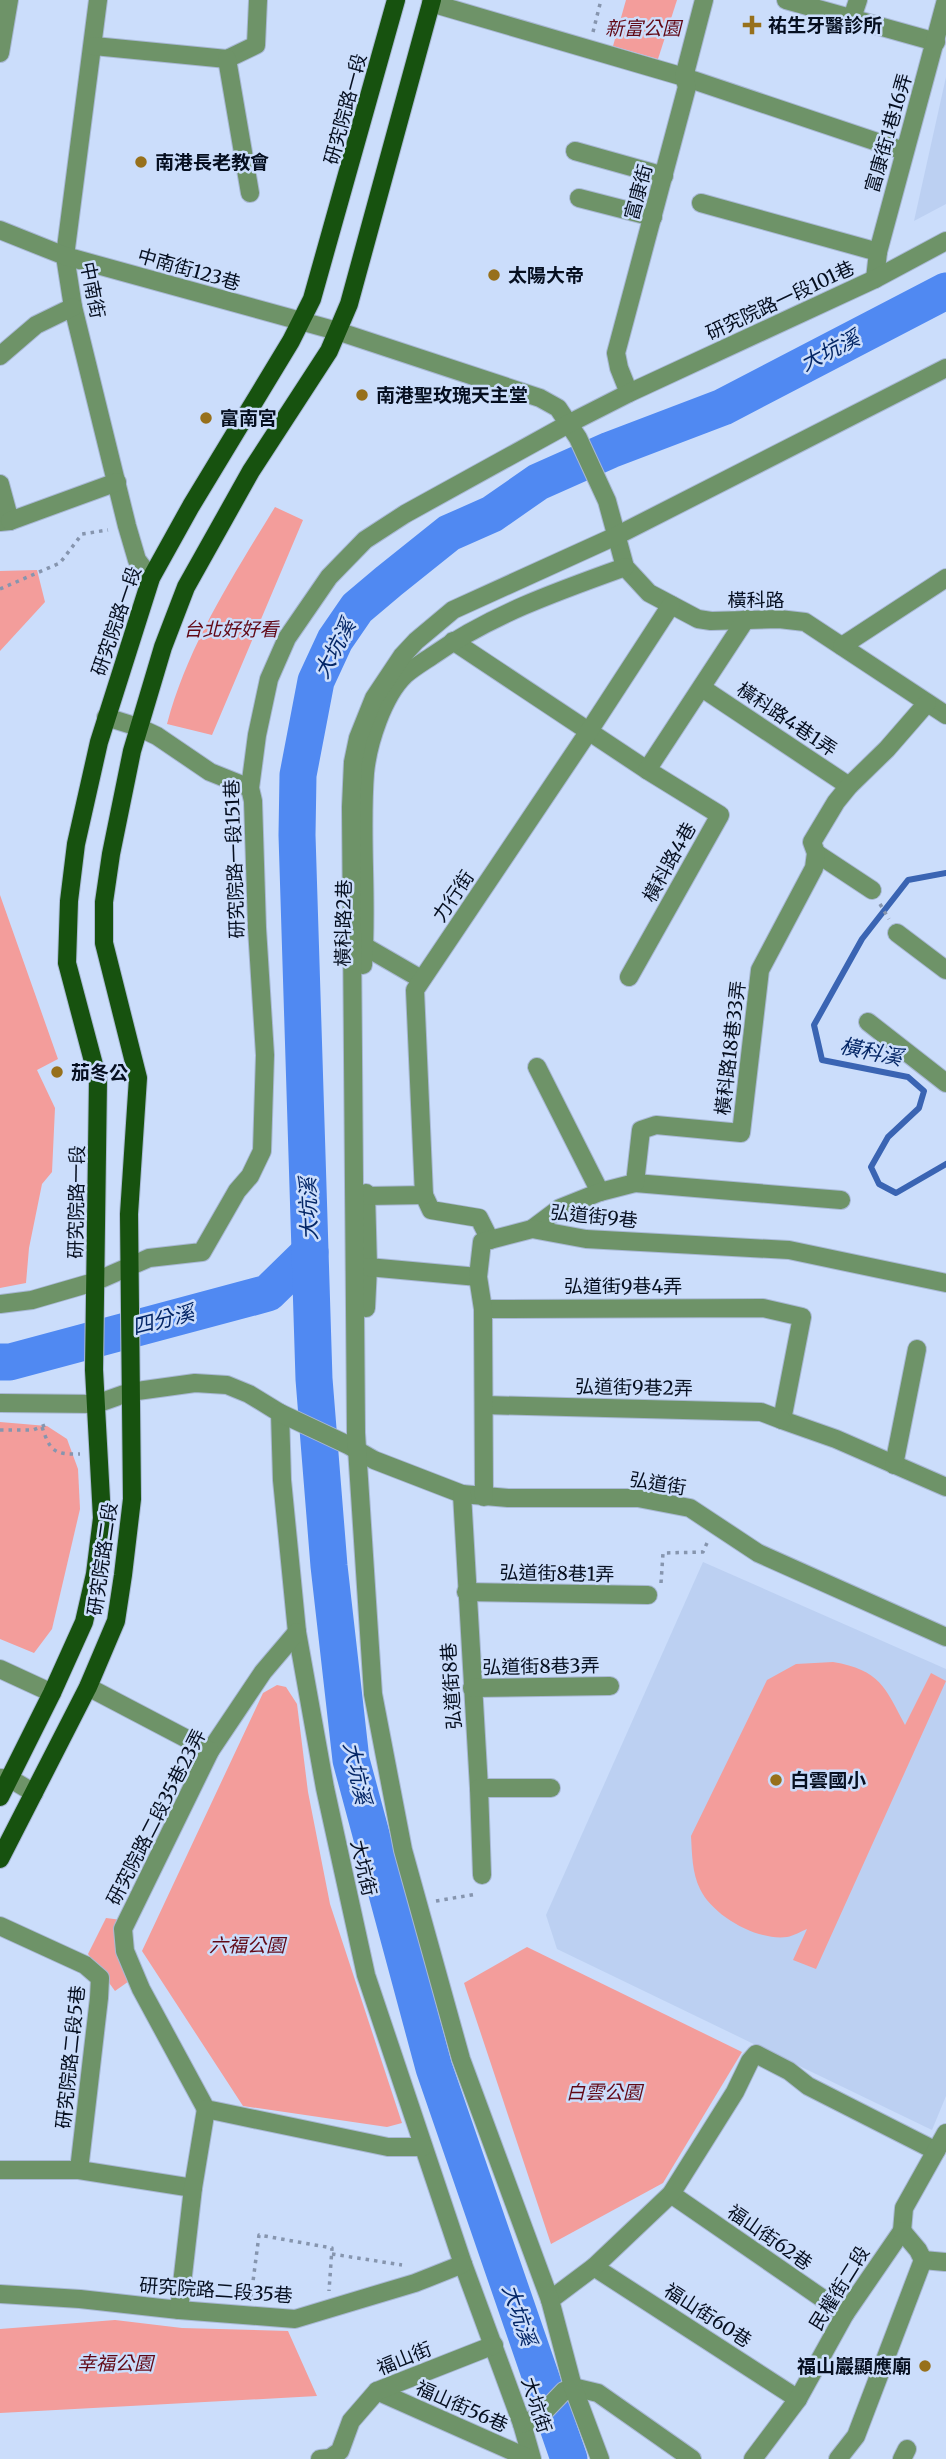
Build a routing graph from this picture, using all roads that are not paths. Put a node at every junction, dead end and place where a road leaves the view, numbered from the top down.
1 (9, 0) edge
2 (98, 0) edge
3 (258, 0) edge
4 (396, 0) edge
5 (704, 0) edge
6 (786, 0) edge
7 (858, 0) edge
8 (946, 0) edge
9 (432, 1) edge
10 (852, 18) junction
11 (936, 42) junction
12 (94, 46) junction
13 (0, 53) edge
14 (227, 59) junction
15 (684, 77) junction
16 (575, 151) dead end
17 (904, 151) junction
18 (664, 176) junction
19 (250, 193) dead end
20 (579, 198) dead end
21 (701, 203) dead end
22 (653, 217) junction
23 (0, 230) edge
24 (946, 241) edge
25 (878, 252) junction
26 (65, 256) junction
27 (876, 279) junction
28 (73, 307) junction
29 (302, 322) junction
30 (337, 331) junction
31 (0, 356) edge
32 (946, 368) edge
33 (629, 393) junction
34 (574, 431) junction
35 (117, 482) junction
36 (0, 484) edge
37 (5, 522) edge
38 (618, 535) junction
39 (625, 567) junction
40 (533, 575) junction
41 (151, 578) junction
42 (946, 578) edge
43 (671, 605) junction
44 (746, 619) junction
45 (453, 641) junction
46 (842, 646) junction
47 (405, 675) junction
48 (702, 688) junction
49 (928, 703) junction
50 (946, 715) edge
51 (106, 717) junction
52 (138, 727) junction
53 (589, 731) junction
54 (647, 770) junction
55 (849, 786) junction
56 (250, 788) junction
57 (816, 853) junction
58 (872, 890) road end
59 (897, 933) road end
60 (364, 946) junction
61 (946, 970) edge
62 (629, 977) dead end
63 (421, 979) junction
64 (868, 1022) dead end
65 (537, 1067) dead end
66 (946, 1083) edge
67 (635, 1183) junction
68 (600, 1192) junction
69 (424, 1195) junction
70 (366, 1196) junction
71 (841, 1200) dead end
72 (532, 1229) junction
73 (490, 1241) junction
74 (129, 1267) junction
75 (368, 1267) junction
76 (478, 1277) junction
77 (94, 1282) junction
78 (946, 1283) edge
79 (0, 1304) edge
80 (483, 1309) junction
81 (917, 1349) dead end
82 (94, 1370) joint
83 (130, 1392) junction
84 (0, 1403) edge
85 (96, 1404) junction
86 (484, 1405) junction
87 (280, 1413) junction
88 (782, 1420) junction
89 (356, 1426) junction
90 (350, 1447) junction
91 (894, 1465) junction
92 (946, 1487) edge
93 (462, 1494) junction
94 (484, 1497) junction
95 (466, 1592) junction
96 (648, 1595) road end
97 (297, 1632) junction
98 (946, 1637) edge
99 (0, 1669) edge
100 (610, 1686) dead end
101 (88, 1687) junction
102 (472, 1688) junction
103 (52, 1693) junction
104 (210, 1752) junction
105 (5, 1778) edge
106 (479, 1788) junction
107 (551, 1788) dead end
108 (34, 1793) junction
109 (0, 1797) edge
110 (0, 1859) edge
111 (482, 1875) road end
112 (0, 1926) edge
113 (206, 2109) junction
114 (946, 2133) edge
115 (423, 2147) junction
116 (936, 2151) junction
117 (0, 2170) edge
118 (79, 2170) junction
119 (192, 2188) junction
120 (671, 2194) junction
121 (902, 2231) junction
122 (923, 2260) junction
123 (945, 2262) edge
124 (463, 2264) junction
125 (594, 2267) junction
126 (0, 2294) edge
127 (550, 2300) junction
128 (179, 2310) junction
129 (845, 2314) junction
130 (494, 2345) junction
131 (568, 2389) junction
132 (377, 2391) junction
133 (798, 2399) junction
134 (522, 2424) junction
135 (320, 2459) edge
136 (330, 2459) edge
137 (531, 2459) edge
138 (600, 2459) edge
139 (692, 2459) edge
140 (753, 2459) edge
141 (838, 2459) edge

1 - 13 street
2 - 12 street, 中南街
3 - 14 street
4 - 29 main road, 研究院路一段
5 - 15 street, 富康街
6 - 10 street
7 - 10 street
8 - 11 street, 富康街1巷16弄
9 - 15 street
9 - 30 main road
10 - 11 street
11 - 17 street, 富康街1巷16弄
12 - 14 street
12 - 26 street, 中南街
14 - 19 street
15 - 17 street
15 - 18 street, 富康街
16 - 18 street
17 - 25 street, 富康街1巷16弄
18 - 22 street, 富康街
20 - 22 street
21 - 25 street
22 - 33 street, 富康街
23 - 26 street, 中南街123巷
24 - 27 street, 研究院路一段101巷
25 - 27 street, 富康街1巷16弄
26 - 28 street, 中南街
26 - 29 street, 中南街123巷
27 - 33 street, 研究院路一段101巷
28 - 31 street
28 - 35 street, 中南街
29 - 30 street
29 - 41 main road, 研究院路一段
30 - 34 street
30 - 52 main road
32 - 38 street
33 - 34 street, 研究院路一段151巷
34 - 38 street
34 - 56 street, 研究院路一段151巷
35 - 37 street
35 - 41 street, 中南街
36 - 37 street
38 - 39 street
38 - 40 street
39 - 43 street, 橫科路
39 - 45 street, 橫科路2巷
40 - 47 street
40 - 89 street
41 - 51 main road, 研究院路一段
42 - 46 street
43 - 44 street, 橫科路
43 - 53 street, 力行街
44 - 46 street, 橫科路
44 - 48 street
45 - 47 street, 橫科路2巷
45 - 53 street
46 - 49 street, 橫科路
47 - 60 street, 橫科路2巷
48 - 54 street
48 - 55 street, 橫科路4巷1弄
49 - 50 street, 橫科路
49 - 55 street
51 - 52 street
51 - 77 main road, 研究院路一段
52 - 56 street
52 - 74 main road
53 - 54 street
53 - 63 street, 力行街
54 - 62 street, 橫科路4巷
55 - 57 street
56 - 74 street, 研究院路一段151巷
57 - 58 street
57 - 67 street, 橫科路18巷33弄
59 - 61 street
60 - 63 street
60 - 70 street, 橫科路2巷
63 - 69 street, 力行街
64 - 66 street
65 - 68 street
67 - 68 street
67 - 71 street
68 - 72 street
69 - 70 street
69 - 73 street
70 - 75 street, 橫科路2巷
72 - 73 street, 弘道街9巷
72 - 78 street, 弘道街9巷
73 - 76 street
74 - 77 street, 研究院路一段151巷
74 - 83 main road, 研究院路二段
75 - 76 street
75 - 89 street, 橫科路2巷
76 - 80 street
77 - 79 street, 研究院路一段151巷
77 - 82 main road, 研究院路一段
80 - 86 street
80 - 88 street, 弘道街9巷4弄
81 - 91 street
82 - 85 main road, 研究院路二段
83 - 85 street
83 - 87 street
83 - 101 main road, 研究院路二段
84 - 85 street
85 - 103 main road, 研究院路二段
86 - 88 street, 弘道街9巷2弄
86 - 94 street
87 - 90 street, 弘道街
87 - 97 street, 大坑街
88 - 91 street, 弘道街9巷2弄
89 - 90 street
90 - 93 street, 弘道街
90 - 127 street
91 - 92 street, 弘道街9巷2弄
93 - 94 street, 弘道街
93 - 95 street, 弘道街8巷
94 - 98 street, 弘道街
95 - 96 street, 弘道街8巷1弄
95 - 102 street, 弘道街8巷
97 - 104 street, 研究院路二段35巷23弄
97 - 115 street, 大坑街
99 - 103 street
100 - 102 street, 弘道街8巷3弄
101 - 104 street
101 - 108 main road, 研究院路二段
102 - 106 street, 弘道街8巷
103 - 105 main road, 研究院路二段
104 - 113 street, 研究院路二段35巷23弄
105 - 108 street
105 - 109 main road, 研究院路二段
106 - 107 street
106 - 111 street, 弘道街8巷
108 - 110 main road, 研究院路二段
112 - 118 street, 研究院路二段5巷
113 - 115 street
113 - 119 street
114 - 116 street, 民權街二段
115 - 124 street, 大坑街
116 - 120 street
116 - 121 street, 民權街二段
117 - 118 street
118 - 119 street
119 - 128 street
120 - 125 street
120 - 129 street, 福山街62巷
121 - 122 street
121 - 129 street, 民權街二段
122 - 123 street
122 - 141 street
124 - 128 street, 研究院路二段35巷
124 - 130 street, 大坑街
125 - 127 street
125 - 133 street, 福山街60巷
126 - 128 street, 研究院路二段35巷
127 - 131 street
129 - 133 street, 民權街二段
130 - 132 street, 福山街
130 - 134 street, 大坑街
131 - 134 street
131 - 138 street
131 - 139 street
132 - 136 street, 福山街
132 - 137 street, 福山街56巷
133 - 140 street, 民權街二段
134 - 137 street, 大坑街
135 - 136 street, 福山街

